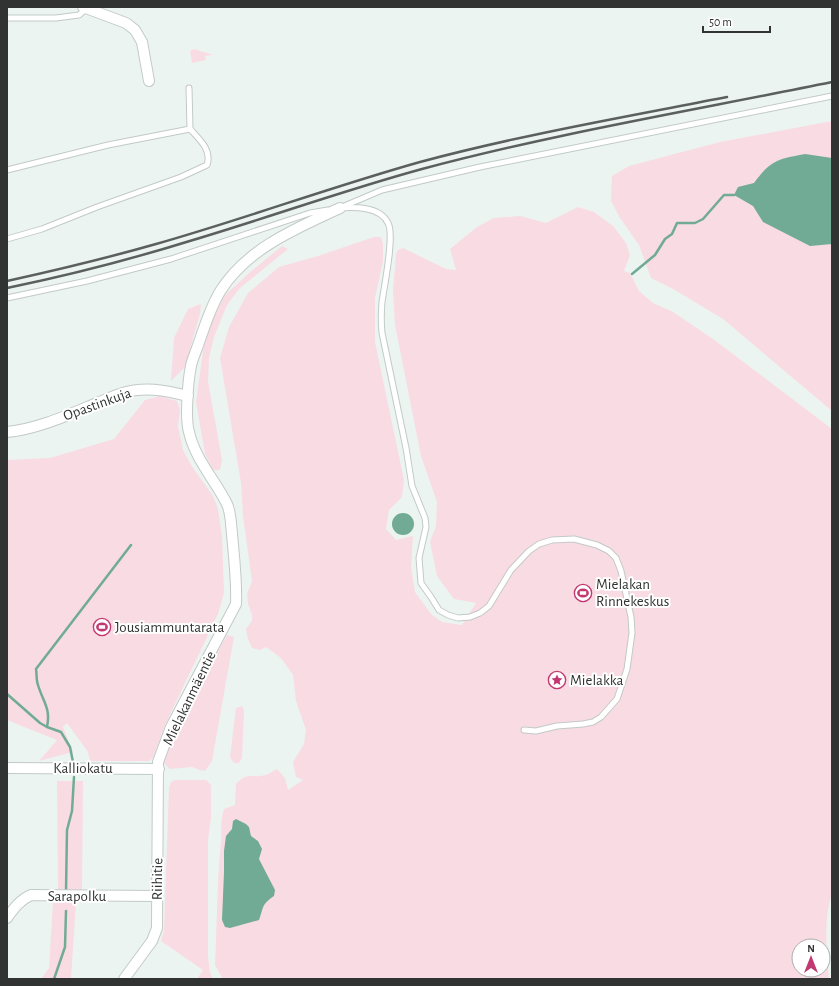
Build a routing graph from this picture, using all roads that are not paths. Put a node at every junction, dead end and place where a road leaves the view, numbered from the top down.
1 (85, 8) edge
2 (7, 18) edge
3 (149, 81) dead end
4 (189, 88) dead end
5 (832, 96) edge
6 (190, 129) junction
7 (7, 170) edge
8 (340, 208) junction
9 (7, 239) edge
10 (7, 298) edge
11 (188, 396) junction
12 (7, 432) edge
13 (524, 730) dead end
14 (7, 768) edge
15 (159, 769) junction
16 (157, 896) junction
17 (7, 918) edge
18 (124, 979) edge

1 - 2 lane
1 - 3 street
4 - 6 lane
5 - 8 lane
6 - 7 lane
6 - 9 lane
8 - 10 lane
8 - 11 street, Mielakanmäentie
8 - 13 lane
11 - 12 street, Opastinkuja
11 - 15 street, Mielakanmäentie
14 - 15 street, Kalliokatu
15 - 16 street, Riihitie
16 - 17 street, Sarapolku
16 - 18 street, Riihitie

